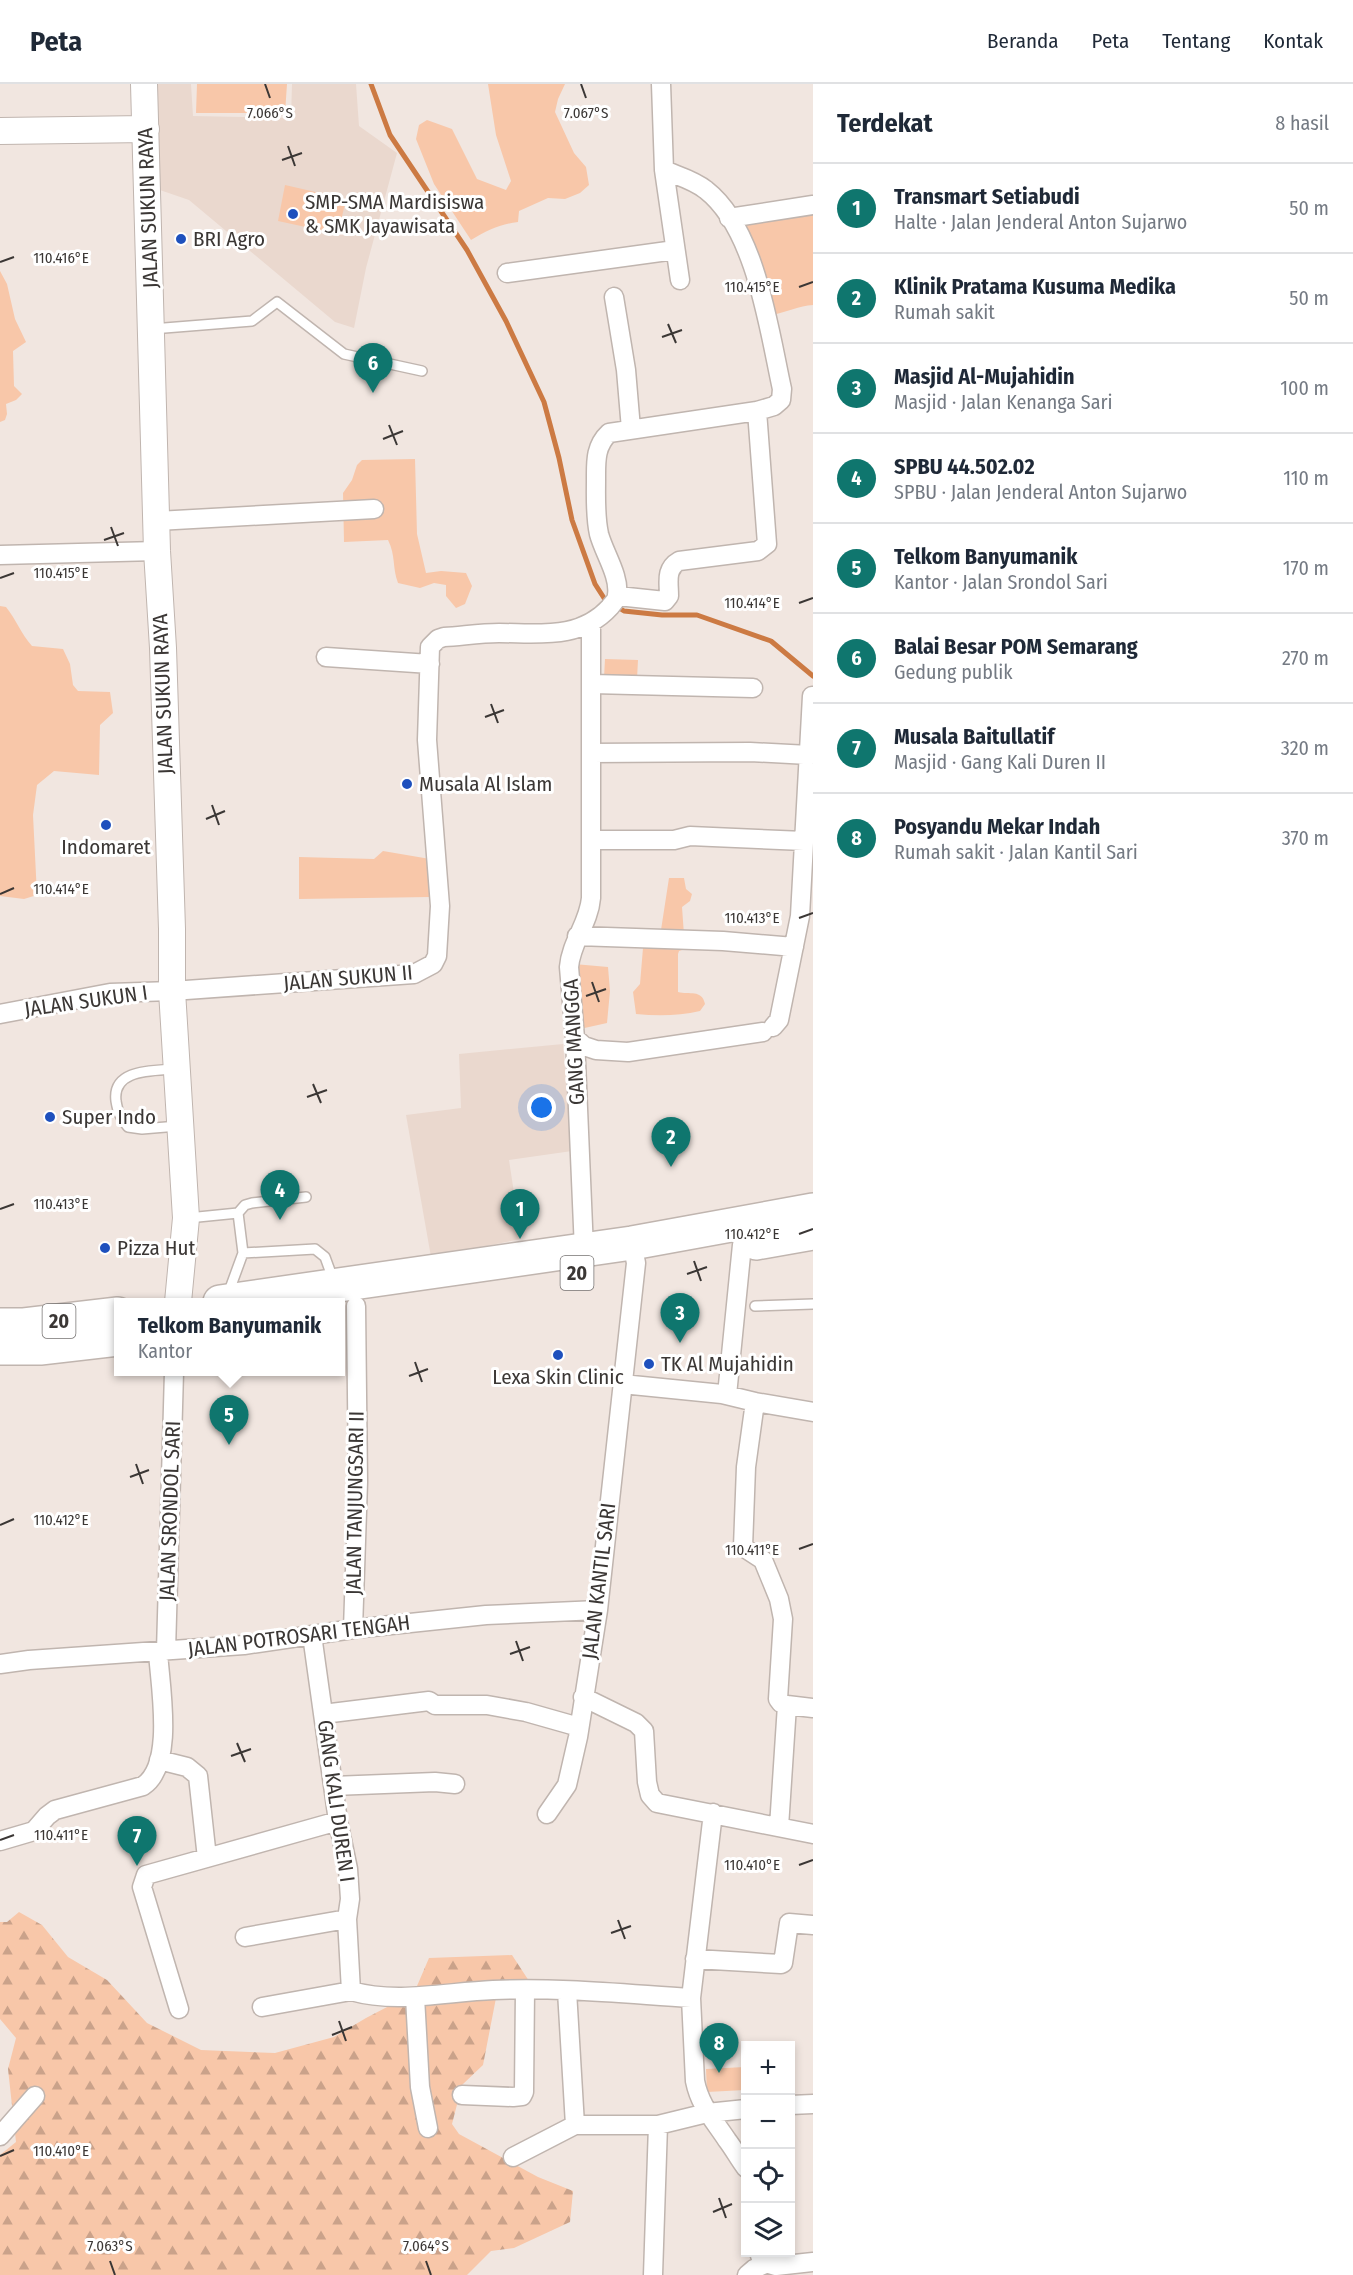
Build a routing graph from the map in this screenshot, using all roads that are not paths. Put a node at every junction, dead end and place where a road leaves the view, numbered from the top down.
1 (144, 84) edge
2 (662, 84) edge
3 (146, 129) junction
4 (0, 131) edge
5 (664, 170) junction
6 (813, 205) edge
7 (729, 218) junction
8 (675, 250) junction
9 (507, 273) dead end
10 (680, 280) dead end
11 (614, 297) dead end
12 (152, 329) junction
13 (422, 371) dead end
14 (757, 411) junction
15 (631, 429) junction
16 (374, 509) dead end
17 (157, 521) junction
18 (157, 550) junction
19 (0, 555) edge
20 (607, 608) junction
21 (326, 657) dead end
22 (430, 664) junction
23 (592, 684) junction
24 (753, 688) dead end
25 (812, 696) edge
26 (591, 753) junction
27 (808, 755) junction
28 (591, 840) junction
29 (804, 841) junction
30 (578, 936) junction
31 (794, 947) junction
32 (172, 991) junction
33 (0, 1014) edge
34 (575, 1038) junction
35 (177, 1068) junction
36 (180, 1126) junction
37 (306, 1197) dead end
38 (238, 1213) junction
39 (186, 1218) junction
40 (809, 1222) edge
41 (742, 1245) junction
42 (584, 1250) junction
43 (243, 1253) junction
44 (634, 1253) junction
45 (178, 1298) edge
46 (226, 1298) edge
47 (343, 1298) edge
48 (345, 1300) edge
49 (345, 1300) edge
50 (813, 1304) edge
51 (755, 1306) dead end
52 (345, 1313) edge
53 (114, 1314) edge
54 (0, 1325) edge
55 (114, 1339) edge
56 (0, 1348) edge
57 (174, 1376) edge
58 (622, 1384) junction
59 (727, 1395) junction
60 (755, 1402) junction
61 (813, 1412) edge
62 (598, 1610) junction
63 (353, 1629) junction
64 (312, 1635) junction
65 (162, 1651) junction
66 (0, 1664) edge
67 (583, 1697) junction
68 (787, 1705) junction
69 (813, 1708) edge
70 (323, 1714) junction
71 (579, 1727) junction
72 (159, 1760) junction
73 (455, 1784) dead end
74 (333, 1786) junction
75 (713, 1813) junction
76 (547, 1814) dead end
77 (338, 1821) junction
78 (779, 1827) junction
79 (813, 1834) edge
80 (0, 1840) edge
81 (207, 1858) junction
82 (347, 1918) junction
83 (813, 1925) edge
84 (245, 1937) dead end
85 (695, 1959) junction
86 (525, 1990) junction
87 (567, 1991) junction
88 (357, 1993) junction
89 (415, 1997) junction
90 (691, 1998) junction
91 (262, 2007) dead end
92 (179, 2008) dead end
93 (462, 2095) dead end
94 (35, 2096) dead end
95 (813, 2104) edge
96 (795, 2105) edge
97 (741, 2110) edge
98 (707, 2113) junction
99 (575, 2125) junction
100 (658, 2125) junction
101 (429, 2128) dead end
102 (0, 2136) edge
103 (513, 2157) dead end
104 (741, 2160) edge
105 (762, 2258) edge
106 (813, 2262) edge
107 (787, 2270) edge
108 (653, 2275) edge
109 (747, 2275) edge

1 - 3 street, JALAN SUKUN RAYA
2 - 5 street
3 - 4 street
3 - 12 street, JALAN SUKUN RAYA
5 - 7 street
5 - 8 street
6 - 7 street
7 - 14 street
8 - 9 street
8 - 10 street
11 - 15 street
12 - 13 lane
12 - 17 street, JALAN SUKUN RAYA
14 - 15 street
14 - 20 street
15 - 20 street, GANG MANGGA
16 - 17 street
17 - 18 street, JALAN SUKUN RAYA
18 - 19 street
18 - 32 street, JALAN SUKUN RAYA
20 - 22 street, JALAN SUKUN II
20 - 23 street, GANG MANGGA
21 - 22 street
22 - 32 street, JALAN SUKUN II
23 - 24 street
23 - 26 street, GANG MANGGA
25 - 27 street
26 - 27 street
26 - 28 street, GANG MANGGA
27 - 29 street
28 - 29 street
28 - 30 street, GANG MANGGA
29 - 31 street
30 - 31 street
30 - 34 street, GANG MANGGA
31 - 34 street
32 - 33 street, JALAN SUKUN I
32 - 35 street, JALAN SUKUN RAYA
34 - 42 street, GANG MANGGA
35 - 36 street, JALAN SUKUN RAYA
35 - 36 lane
36 - 39 street, JALAN SUKUN RAYA
37 - 38 lane
38 - 39 lane
38 - 43 lane
39 - 45 street, JALAN SUKUN RAYA
40 - 41 highway, 20
40 - 44 highway, 20
41 - 44 highway, 20
41 - 59 street
42 - 44 highway, 20
42 - 48 highway, 20
43 - 46 lane
43 - 47 lane
44 - 49 highway, 20
44 - 58 street, JALAN KANTIL SARI
50 - 51 lane
52 - 63 street, JALAN TANJUNGSARI II
53 - 54 highway, 20
55 - 56 highway, 20
57 - 65 street, JALAN SRONDOL SARI
58 - 59 street
58 - 62 street, JALAN KANTIL SARI
59 - 60 street
60 - 61 street
60 - 68 street
62 - 63 street, JALAN POTROSARI TENGAH
62 - 67 street, JALAN KANTIL SARI
63 - 64 street, JALAN POTROSARI TENGAH
64 - 65 street, JALAN POTROSARI TENGAH
64 - 70 street, GANG KALI DUREN I
65 - 66 street, JALAN POTROSARI TENGAH
65 - 72 street, JALAN SRONDOL SARI
67 - 71 street, JALAN KANTIL SARI
67 - 75 street
68 - 69 street
68 - 78 street
70 - 71 street
70 - 74 street, GANG KALI DUREN I
71 - 76 street, JALAN KANTIL SARI
72 - 80 street
72 - 81 street
73 - 74 street
74 - 77 street, GANG KALI DUREN I
75 - 78 street
75 - 85 street
77 - 81 street
77 - 82 street, GANG KALI DUREN I
78 - 79 street
81 - 92 street
82 - 84 street
82 - 88 street, GANG KALI DUREN I
83 - 85 street
85 - 90 street
86 - 87 street
86 - 89 street
86 - 93 street
87 - 90 street
87 - 99 street
88 - 89 street
88 - 91 street
89 - 101 street
90 - 98 street
94 - 102 street
95 - 96 street
97 - 98 street
98 - 100 street
98 - 104 street
99 - 100 street
99 - 103 street
100 - 108 street
105 - 107 street
105 - 109 street
106 - 107 street

